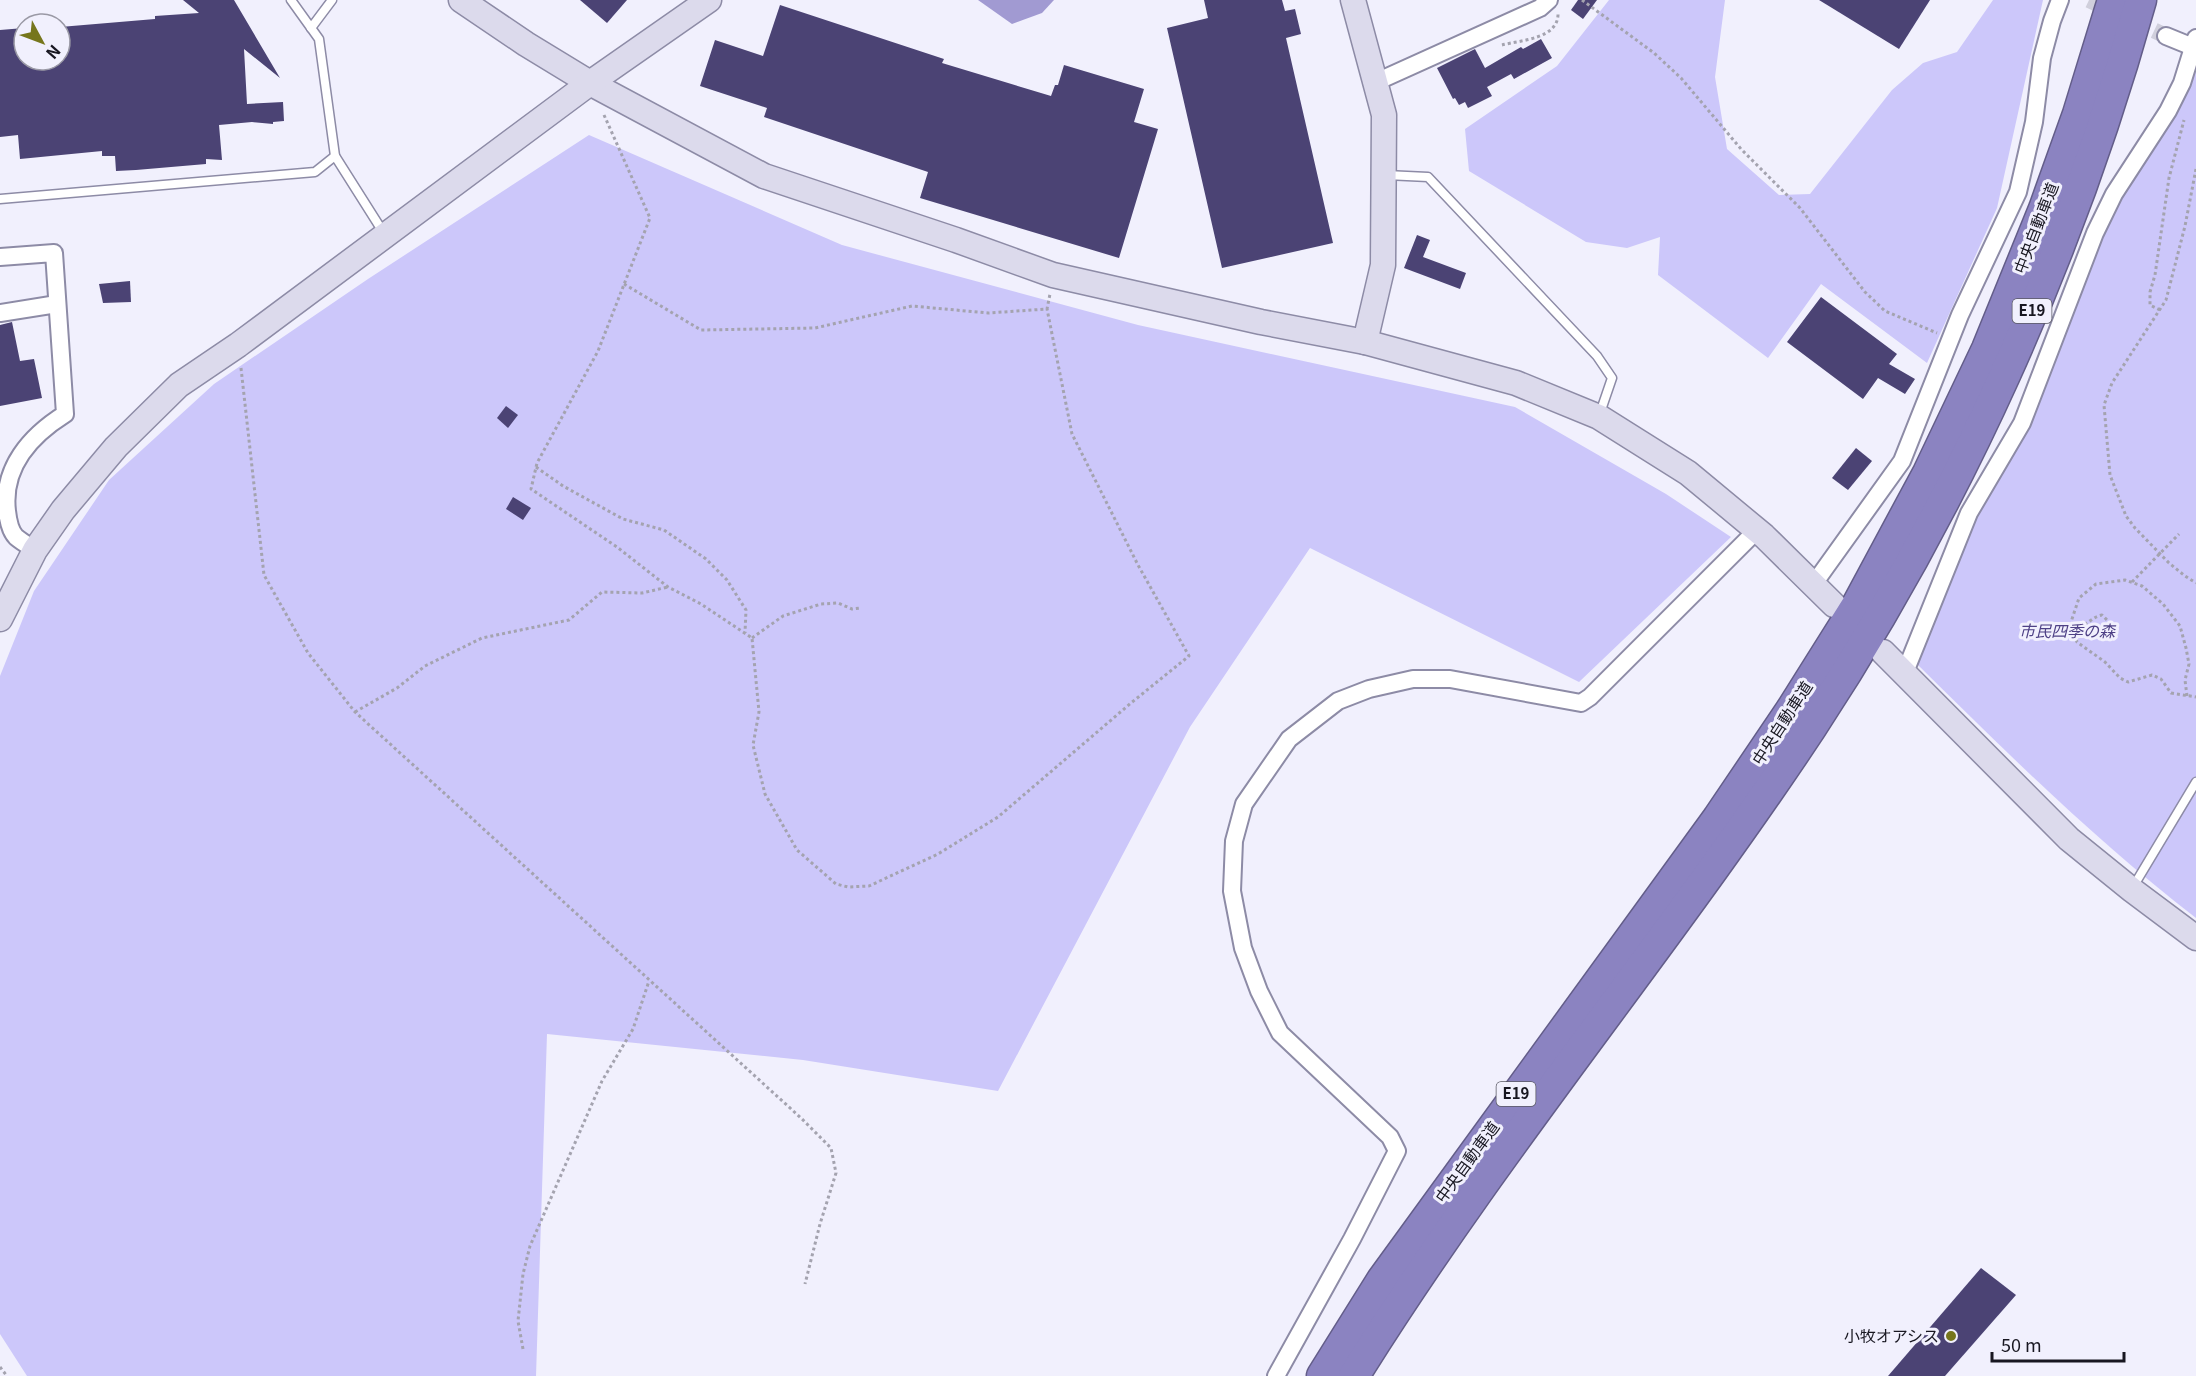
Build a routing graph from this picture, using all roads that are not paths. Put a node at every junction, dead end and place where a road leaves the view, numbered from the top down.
1 (291, 0) edge
2 (332, 0) edge
3 (461, 0) edge
4 (709, 0) edge
5 (1353, 0) edge
6 (1549, 0) edge
7 (2060, 0) edge
8 (2113, 0) edge
9 (2140, 0) edge
10 (311, 28) junction
11 (2166, 36) tunnel mouth
12 (2195, 42) edge
13 (1376, 82) junction
14 (590, 83) junction
15 (335, 156) junction
16 (1383, 175) junction
17 (0, 199) edge
18 (385, 235) junction
19 (0, 257) edge
20 (57, 304) junction
21 (0, 313) edge
22 (1365, 342) junction
23 (1599, 417) junction
24 (1757, 530) junction
25 (35, 550) junction
26 (1813, 585) junction
27 (1834, 605) dead end
28 (0, 620) edge
29 (1883, 652) dead end
30 (1905, 672) junction
31 (2196, 782) edge
32 (2132, 890) junction
33 (2196, 938) edge
34 (1276, 1376) edge
35 (1322, 1376) edge
36 (1354, 1376) edge

1 - 10 lane
2 - 10 lane
3 - 14 street
4 - 14 street
5 - 13 street
6 - 13 street
7 - 26 street
8 - 35 highway, 中央自動車道 / E19
9 - 36 highway, 中央自動車道 / E19
10 - 15 lane
11 - 12 street
12 - 30 street
13 - 16 street
14 - 18 street
14 - 22 street
15 - 17 lane
15 - 18 lane
16 - 22 street
16 - 23 lane
18 - 25 street
19 - 20 street
20 - 21 street
20 - 25 street
22 - 23 street
23 - 24 street
24 - 26 street
24 - 34 street
25 - 28 street
26 - 27 street
29 - 30 street
30 - 32 street
31 - 32 lane
32 - 33 street

